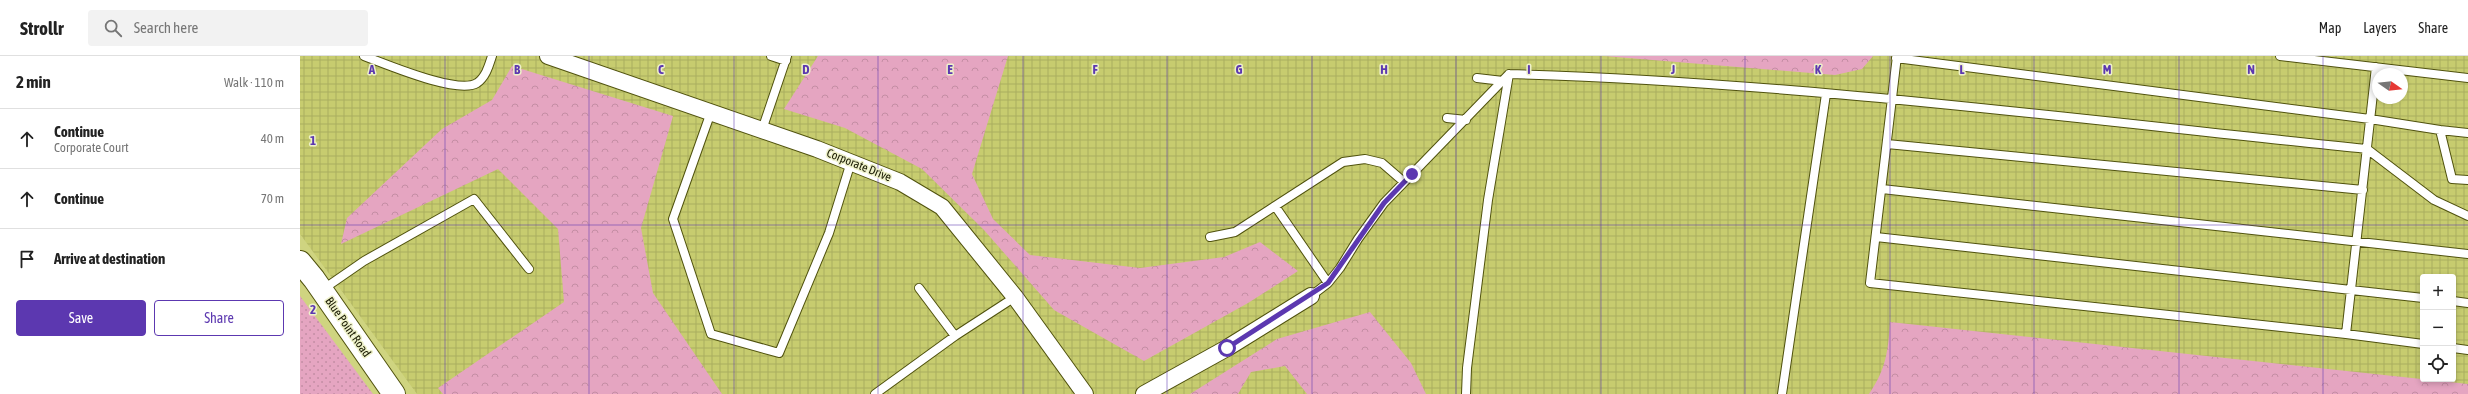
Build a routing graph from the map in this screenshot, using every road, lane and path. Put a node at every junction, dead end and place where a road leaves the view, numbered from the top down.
1 (364, 56) edge
2 (492, 56) edge
3 (548, 56) edge
4 (771, 56) edge
5 (2280, 56) edge
6 (1897, 57) edge
7 (786, 58) edge
8 (2376, 67) junction
9 (1509, 74) junction
10 (1477, 78) dead end
11 (2468, 78) edge
12 (1502, 81) junction
13 (1826, 94) junction
14 (1893, 100) junction
15 (711, 112) junction
16 (1447, 118) dead end
17 (2370, 119) junction
18 (1466, 120) junction
19 (762, 130) junction
20 (2440, 130) junction
21 (2468, 133) edge
22 (1887, 144) junction
23 (2367, 149) junction
24 (851, 162) junction
25 (2468, 180) edge
26 (1404, 182) junction
27 (1882, 189) junction
28 (2363, 190) junction
29 (1275, 206) junction
30 (2468, 216) edge
31 (1210, 237) dead end
32 (1876, 237) junction
33 (2356, 242) junction
34 (2468, 254) edge
35 (300, 262) edge
36 (530, 269) dead end
37 (1328, 283) junction
38 (919, 288) dead end
39 (322, 290) junction
40 (2351, 290) junction
41 (1310, 296) joint
42 (1015, 297) junction
43 (2420, 298) edge
44 (2456, 301) edge
45 (2468, 302) edge
46 (2346, 334) junction
47 (955, 336) junction
48 (2420, 344) edge
49 (2456, 348) edge
50 (2468, 350) edge
51 (394, 394) edge
52 (875, 394) edge
53 (1085, 394) edge
54 (1144, 394) edge
55 (1466, 394) edge
56 (1782, 394) edge

1 - 2 lane
3 - 15 street, Corporate Drive
4 - 7 lane
5 - 8 lane
6 - 14 lane
6 - 17 lane
7 - 19 lane
8 - 11 lane
8 - 17 lane
9 - 12 lane
9 - 13 lane
9 - 55 lane
10 - 12 lane
12 - 18 lane
13 - 14 lane
13 - 56 lane
14 - 22 lane
14 - 23 lane
15 - 19 street, Corporate Drive
15 - 24 lane
16 - 18 lane
17 - 20 lane
17 - 23 lane
18 - 26 lane
19 - 24 street, Corporate Drive
20 - 21 lane
20 - 25 lane
22 - 27 lane
22 - 28 lane
23 - 28 lane
23 - 30 lane
24 - 42 street, Corporate Drive
26 - 29 lane
26 - 37 lane
27 - 32 lane
27 - 33 lane
28 - 33 lane
29 - 31 lane
29 - 37 lane
32 - 40 lane
32 - 46 lane
33 - 34 lane
33 - 40 lane
35 - 39 street, Blue Point Road
36 - 39 lane
37 - 41 lane
38 - 47 lane
39 - 51 street, Blue Point Road
40 - 43 lane
40 - 46 lane
41 - 54 street
42 - 47 lane
42 - 53 street, Corporate Drive
44 - 45 lane
46 - 48 lane
47 - 52 lane
49 - 50 lane

